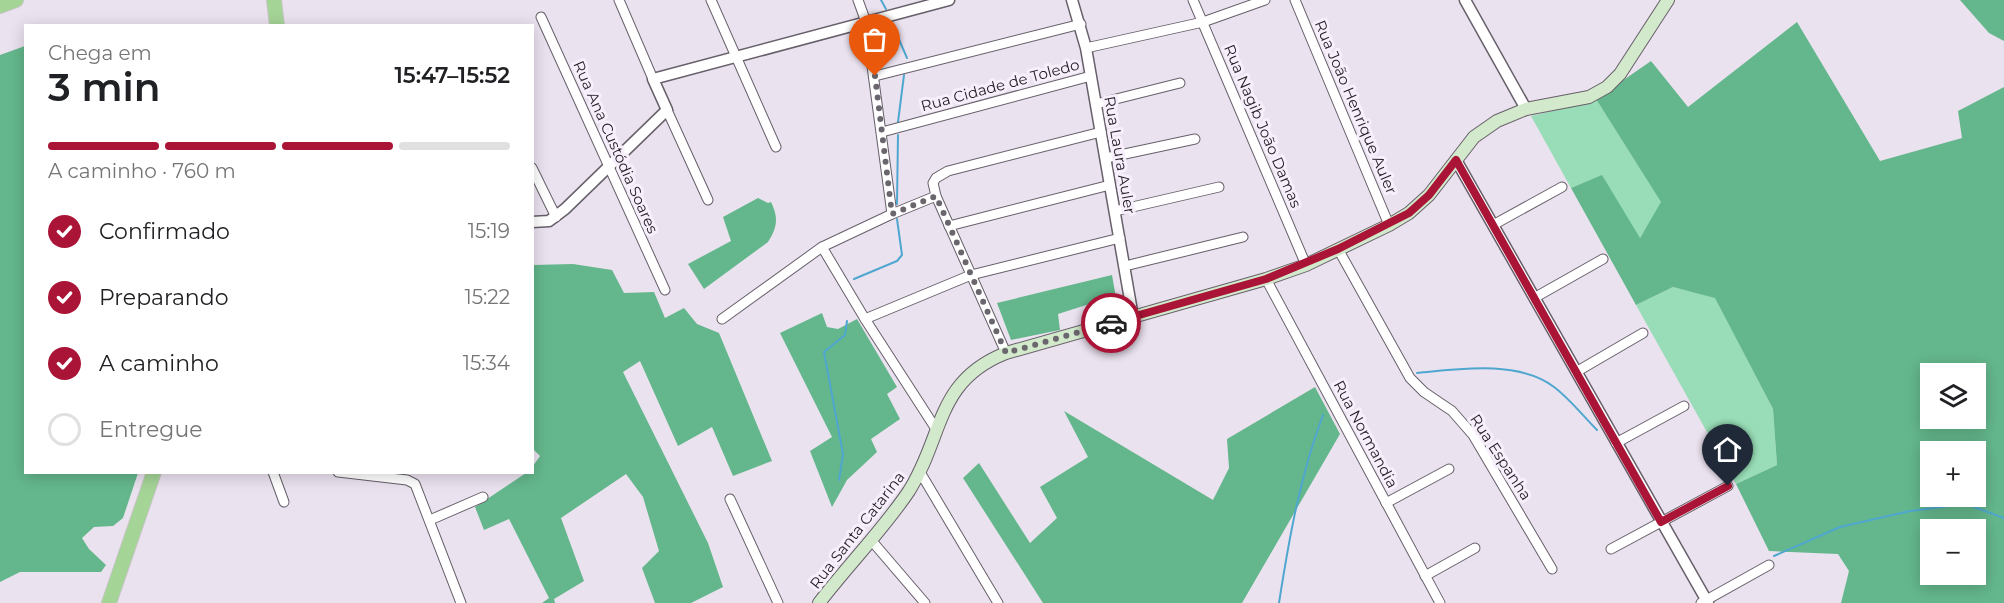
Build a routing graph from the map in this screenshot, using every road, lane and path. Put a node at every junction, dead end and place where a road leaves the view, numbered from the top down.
1 (16, 0) edge
2 (274, 0) edge
3 (619, 0) edge
4 (711, 0) edge
5 (858, 0) edge
6 (949, 0) edge
7 (1072, 0) edge
8 (1193, 0) edge
9 (1265, 0) edge
10 (1295, 0) edge
11 (1465, 0) edge
12 (1668, 0) edge
13 (0, 6) edge
14 (541, 17) dead end
15 (866, 22) junction
16 (1203, 22) junction
17 (277, 24) edge
18 (1081, 24) junction
19 (1086, 48) junction
20 (736, 56) junction
21 (875, 76) junction
22 (1091, 76) junction
23 (654, 79) junction
24 (1180, 84) dead end
25 (1096, 104) junction
26 (667, 110) junction
27 (1526, 110) junction
28 (882, 132) junction
29 (1101, 132) junction
30 (1195, 139) dead end
31 (776, 147) dead end
32 (1106, 158) junction
33 (1456, 160) junction
34 (609, 166) junction
35 (534, 172) edge
36 (1110, 184) junction
37 (1219, 186) dead end
38 (1562, 187) dead end
39 (936, 196) junction
40 (708, 200) dead end
41 (1115, 211) junction
42 (892, 214) junction
43 (556, 217) junction
44 (534, 222) edge
45 (1389, 225) junction
46 (1493, 225) junction
47 (950, 226) junction
48 (1243, 237) dead end
49 (1120, 238) junction
50 (822, 247) junction
51 (1338, 249) junction
52 (1602, 259) dead end
53 (1306, 264) junction
54 (1125, 266) junction
55 (971, 275) junction
56 (1266, 279) junction
57 (665, 290) dead end
58 (1534, 297) junction
59 (1133, 317) junction
60 (722, 319) dead end
61 (865, 319) junction
62 (1643, 333) dead end
63 (1006, 353) junction
64 (1576, 372) junction
65 (1684, 406) dead end
66 (936, 429) junction
67 (1616, 443) junction
68 (1449, 469) dead end
69 (920, 472) junction
70 (152, 474) edge
71 (274, 474) edge
72 (354, 474) edge
73 (1728, 486) dead end
74 (483, 497) dead end
75 (730, 500) dead end
76 (284, 502) dead end
77 (1386, 503) junction
78 (430, 520) junction
79 (1661, 522) junction
80 (872, 540) junction
81 (1475, 548) dead end
82 (1611, 549) dead end
83 (1769, 566) dead end
84 (1552, 569) dead end
85 (1425, 576) junction
86 (1705, 602) edge
87 (109, 603) edge
88 (461, 603) edge
89 (778, 603) edge
90 (819, 603) edge
91 (925, 603) edge
92 (998, 603) edge
93 (1440, 603) edge

1 - 13 main road
2 - 17 main road
3 - 23 street
4 - 20 street
5 - 15 street
6 - 15 street
7 - 18 street, Rua Laura Auler
8 - 16 street, Rua Nagib João Damas
9 - 16 street
10 - 45 street, Rua João Henrique Auler
11 - 27 street
12 - 27 main road, Rua Santa Catarina
14 - 34 street, Rua Ana Custódia Soares
15 - 20 street
15 - 21 street
16 - 19 street
16 - 53 street, Rua Nagib João Damas
18 - 19 street, Rua Laura Auler
18 - 21 street
19 - 22 street, Rua Laura Auler
20 - 23 street
20 - 31 street
21 - 28 street
22 - 25 street, Rua Laura Auler
22 - 28 street, Rua Cidade de Toledo
23 - 26 street
24 - 25 street
25 - 29 street, Rua Laura Auler
26 - 34 street
26 - 40 street
27 - 33 main road, Rua Santa Catarina
28 - 42 street
29 - 32 street, Rua Laura Auler
29 - 39 street
30 - 32 street
32 - 36 street, Rua Laura Auler
33 - 45 main road, Rua Santa Catarina
33 - 46 street
34 - 43 street
34 - 57 street, Rua Ana Custódia Soares
35 - 43 street
36 - 41 street, Rua Laura Auler
36 - 47 street
37 - 41 street
38 - 46 street
39 - 42 street
39 - 47 street
41 - 49 street, Rua Laura Auler
42 - 50 street
43 - 44 street
45 - 51 main road, Rua Santa Catarina
46 - 58 street
47 - 55 street
48 - 54 street
49 - 54 street, Rua Laura Auler
49 - 55 street
50 - 60 street
50 - 61 street
51 - 53 main road, Rua Santa Catarina
51 - 84 street, Rua Espanha
52 - 58 street
53 - 56 main road, Rua Santa Catarina
54 - 59 street, Rua Laura Auler
55 - 61 street
55 - 63 street
56 - 59 main road, Rua Santa Catarina
56 - 77 street, Rua Normandia
58 - 64 street
59 - 63 main road, Rua Santa Catarina
61 - 66 street
62 - 64 street
63 - 66 main road, Rua Santa Catarina
64 - 67 street
65 - 67 street
66 - 69 main road, Rua Santa Catarina
67 - 79 street
68 - 77 street
69 - 80 main road, Rua Santa Catarina
69 - 92 street
70 - 87 main road
71 - 76 street
72 - 78 street
73 - 79 street
74 - 78 street
75 - 89 street
77 - 85 street, Rua Normandia
78 - 88 street
79 - 82 street
79 - 86 street
80 - 90 main road, Rua Santa Catarina
80 - 91 street
81 - 85 street
83 - 86 street
85 - 93 street, Rua Normandia

